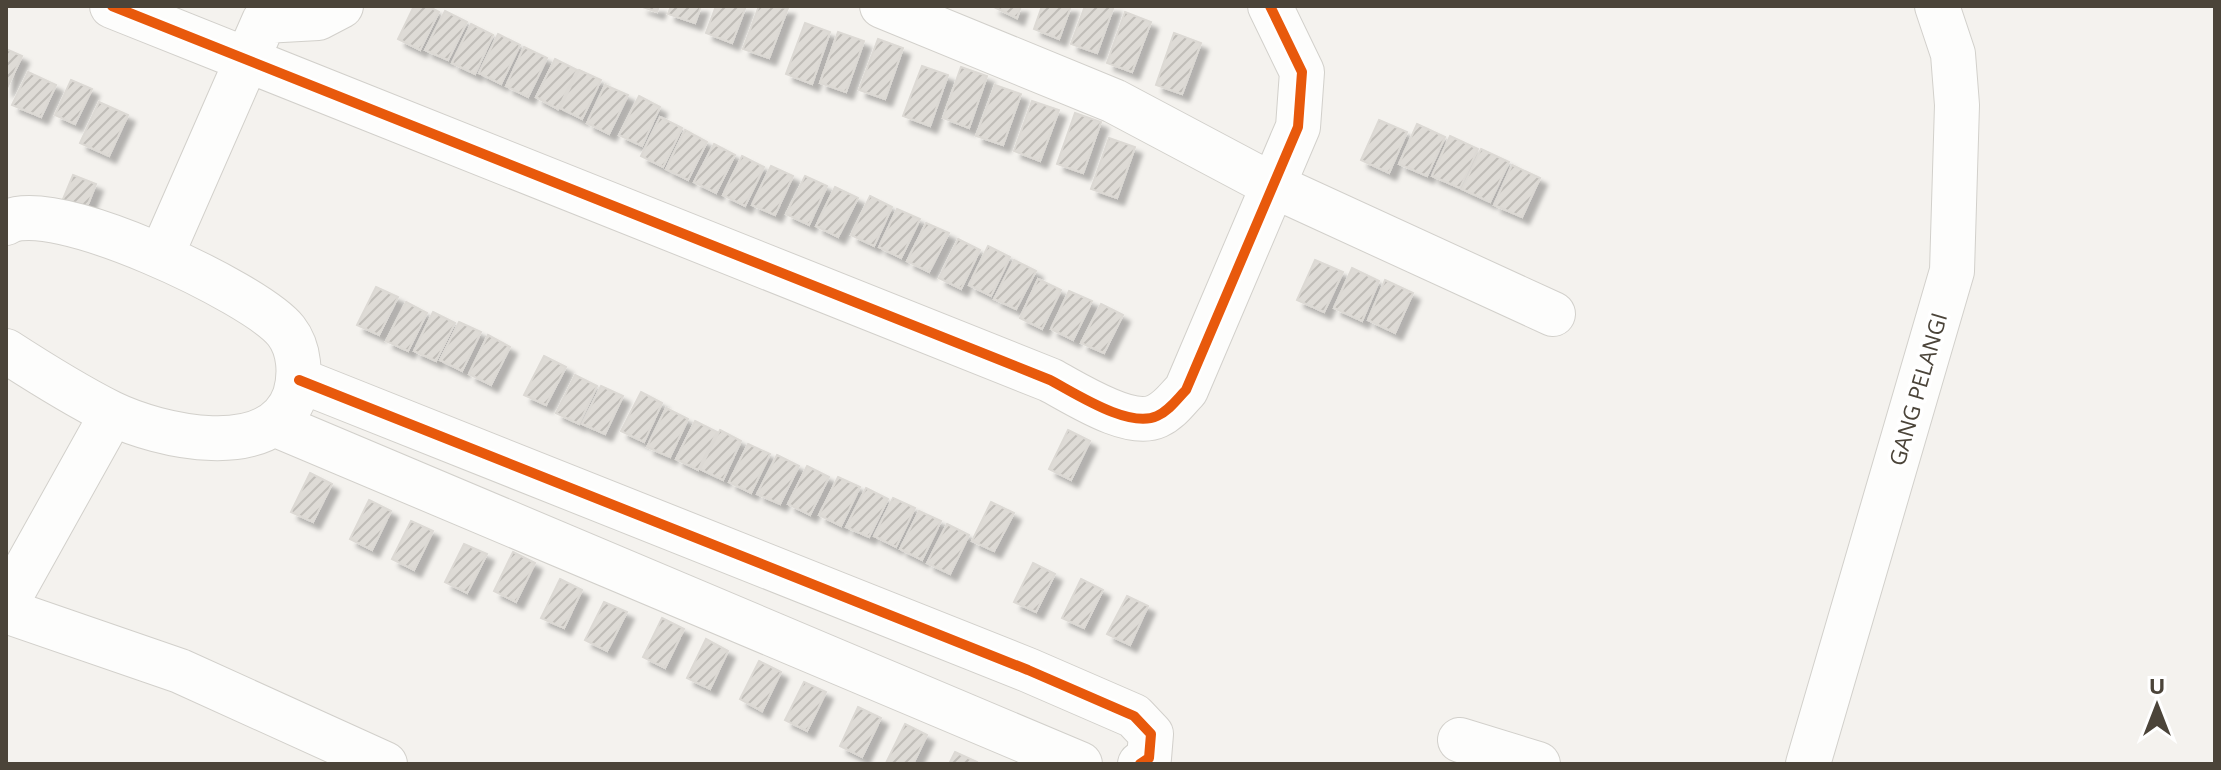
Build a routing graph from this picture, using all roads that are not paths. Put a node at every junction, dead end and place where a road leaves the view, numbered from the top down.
1 (112, 6) edge
2 (341, 6) edge
3 (882, 6) edge
4 (1270, 6) edge
5 (1937, 6) edge
6 (255, 29) edge
7 (1274, 186) junction
8 (6, 223) edge
9 (161, 256) junction
10 (1553, 314) dead end
11 (6, 351) edge
12 (299, 380) junction
13 (112, 414) junction
14 (274, 424) junction
15 (6, 604) edge
16 (6, 611) edge
17 (1460, 740) dead end
18 (385, 764) edge
19 (1080, 764) edge
20 (1140, 764) edge
21 (1538, 764) edge
22 (1808, 764) edge

1 - 6 street
2 - 6 street
3 - 7 street
4 - 7 street
5 - 22 street, GANG PELANGI
6 - 7 street
6 - 9 street
7 - 10 street
8 - 9 street
9 - 12 street
11 - 13 street
12 - 14 street
12 - 20 street
13 - 14 street
13 - 15 street
14 - 19 street
16 - 18 street
17 - 21 street

